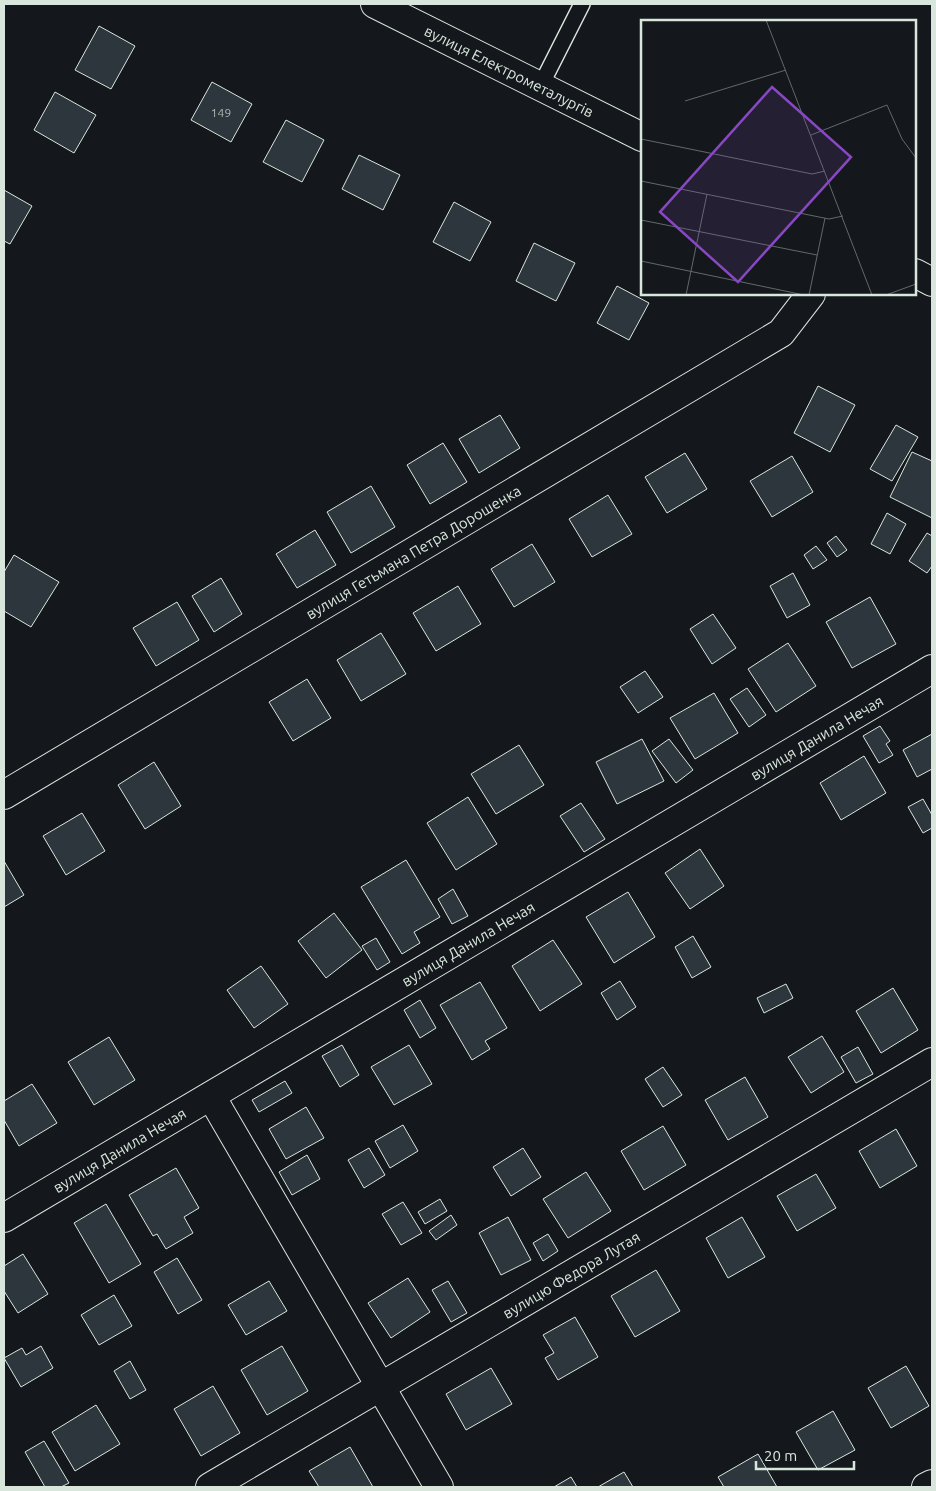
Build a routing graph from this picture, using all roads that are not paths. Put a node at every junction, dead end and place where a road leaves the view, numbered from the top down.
1 (375, 4) edge
2 (582, 4) edge
3 (540, 87) junction
4 (641, 137) edge
5 (916, 274) edge
6 (932, 282) edge
7 (810, 295) edge
8 (932, 669) edge
9 (4, 795) edge
10 (932, 1062) edge
11 (211, 1096) junction
12 (4, 1218) edge
13 (381, 1387) junction
14 (932, 1484) edge
15 (210, 1487) edge
16 (439, 1487) edge
17 (926, 1487) edge

1 - 3 street, вулиця Електрометалургів
2 - 3 lane
3 - 4 street, вулиця Електрометалургів
5 - 6 street
7 - 9 street, вулиця Гетьмана Петра Дорошенка
8 - 11 street, вулиця Данила Нечая
10 - 13 street, вулицю Федора Лутая
11 - 12 street, вулиця Данила Нечая
11 - 13 street
13 - 15 street, вулицю Федора Лутая
13 - 16 street
14 - 17 street

